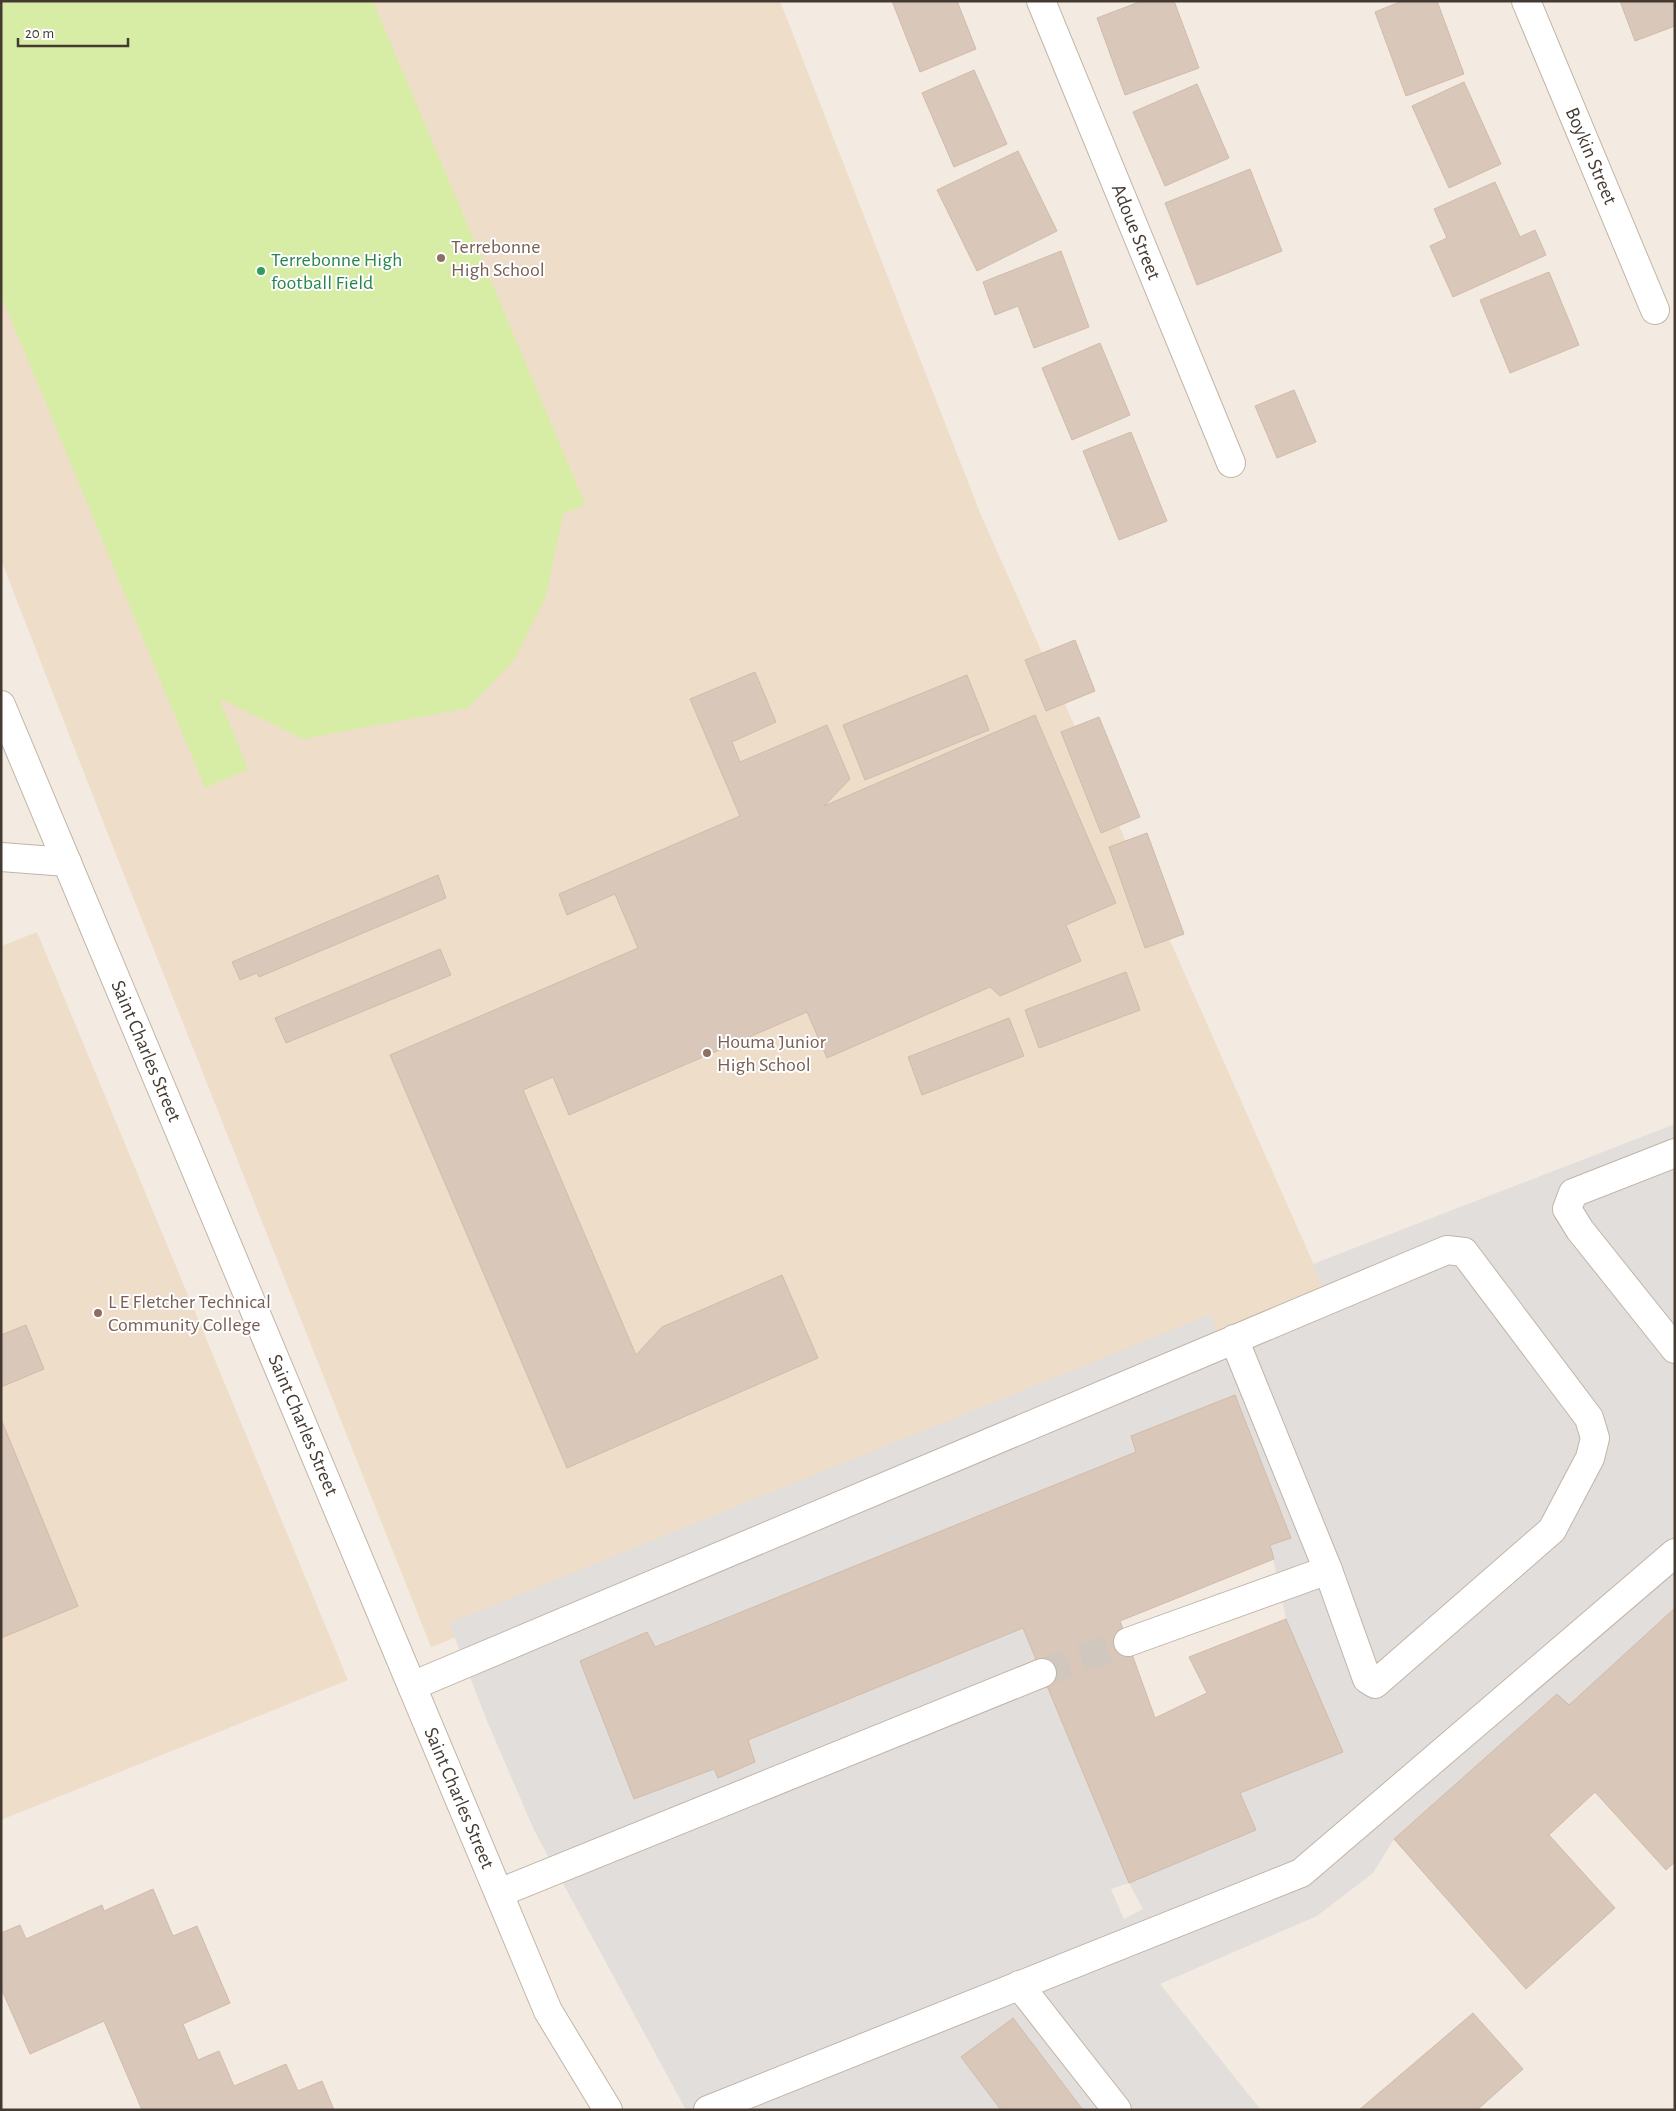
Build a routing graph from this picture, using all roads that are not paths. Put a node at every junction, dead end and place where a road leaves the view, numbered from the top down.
1 (1041, 1) edge
2 (1526, 1) edge
3 (1655, 310) dead end
4 (1231, 462) dead end
5 (1, 704) edge
6 (1, 857) edge
7 (67, 862) junction
8 (1675, 1153) edge
9 (1234, 1339) junction
10 (1675, 1348) edge
11 (1675, 1553) edge
12 (1328, 1570) junction
13 (1128, 1642) tunnel mouth
14 (1042, 1673) tunnel mouth
15 (412, 1686) junction
16 (499, 1893) junction
17 (1019, 1985) junction
18 (608, 2110) edge
19 (708, 2110) edge
20 (1117, 2110) edge

1 - 4 street, Adoue Street
2 - 3 street, Boykin Street
5 - 7 street, Saint Charles Street
6 - 7 street
7 - 15 street, Saint Charles Street
8 - 10 street
9 - 12 street
9 - 12 street
9 - 15 street
11 - 17 street
12 - 13 street
14 - 16 street
15 - 16 street, Saint Charles Street
16 - 18 street, Saint Charles Street
17 - 19 street
17 - 20 street

